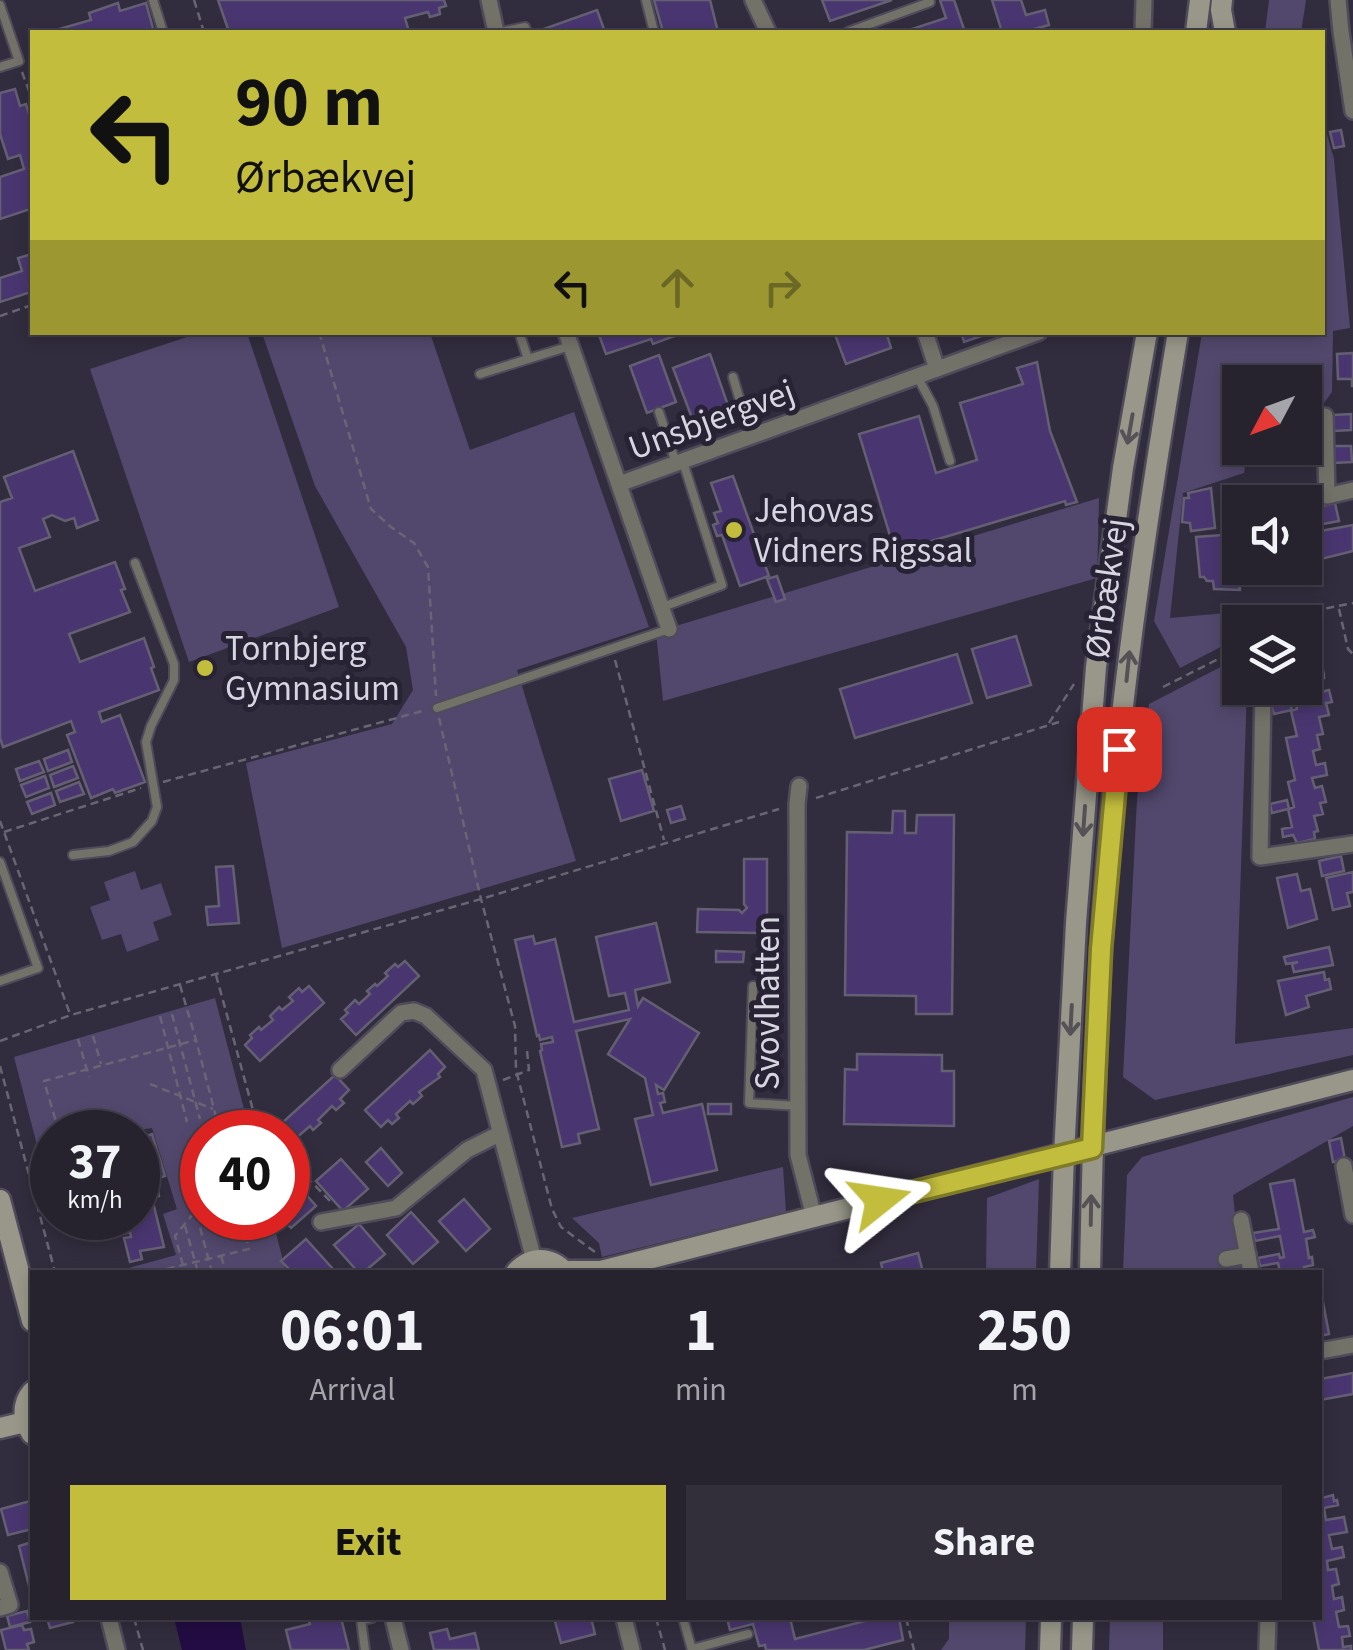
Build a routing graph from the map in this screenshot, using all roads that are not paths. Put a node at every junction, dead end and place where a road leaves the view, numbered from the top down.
1 (153, 0) edge
2 (489, 0) edge
3 (646, 0) edge
4 (753, 0) edge
5 (1144, 0) edge
6 (1200, 0) edge
7 (1222, 0) edge
8 (1234, 0) edge
9 (1338, 0) edge
10 (930, 2) edge
11 (0, 5) edge
12 (162, 30) edge
13 (497, 30) edge
14 (654, 30) edge
15 (767, 30) edge
16 (853, 30) edge
17 (1143, 30) edge
18 (1196, 30) edge
19 (1225, 30) edge
20 (1226, 30) edge
21 (0, 67) edge
22 (1353, 111) edge
23 (521, 335) edge
24 (926, 335) edge
25 (1030, 335) edge
26 (1146, 335) edge
27 (1178, 335) edge
28 (568, 339) edge
29 (528, 359) junction
30 (937, 368) junction
31 (480, 374) dead end
32 (918, 376) junction
33 (733, 377) dead end
34 (659, 412) dead end
35 (1326, 416) dead end
36 (751, 436) junction
37 (950, 461) dead end
38 (680, 462) junction
39 (619, 484) junction
40 (1353, 490) edge
41 (135, 563) dead end
42 (660, 608) junction
43 (669, 629) joint
44 (1264, 705) edge
45 (437, 708) road end
46 (799, 786) dead end
47 (1353, 844) edge
48 (72, 855) dead end
49 (0, 862) edge
50 (0, 981) edge
51 (752, 986) dead end
52 (340, 1070) dead end
53 (1353, 1080) edge
54 (798, 1106) junction
55 (499, 1134) junction
56 (1092, 1148) junction
57 (1064, 1155) junction
58 (1344, 1166) dead end
59 (1, 1207) edge
60 (1353, 1214) edge
61 (814, 1217) junction
62 (1241, 1220) dead end
63 (322, 1222) dead end
64 (1248, 1255) junction
65 (1226, 1259) dead end
66 (525, 1266) edge
67 (561, 1270) edge
68 (608, 1270) edge
69 (1060, 1270) edge
70 (1090, 1270) edge
71 (1251, 1270) edge
72 (30, 1314) edge
73 (1353, 1345) edge
74 (1322, 1352) edge
75 (30, 1394) edge
76 (0, 1428) edge
77 (29, 1428) edge
78 (0, 1572) edge
79 (0, 1608) edge
80 (110, 1620) edge
81 (361, 1620) edge
82 (393, 1620) edge
83 (624, 1620) edge
84 (685, 1620) edge
85 (1051, 1620) edge
86 (1083, 1620) edge
87 (1268, 1620) edge
88 (748, 1634) dead end
89 (628, 1649) edge
90 (692, 1649) edge
91 (117, 1650) edge
92 (364, 1650) edge
93 (401, 1650) edge
94 (1050, 1650) edge
95 (1082, 1650) edge
96 (1268, 1650) edge

1 - 12 lane
2 - 13 street
3 - 14 lane
4 - 15 street
5 - 17 street
6 - 18 main road
7 - 19 main road
8 - 20 main road
9 - 22 street
10 - 16 lane
11 - 21 lane
23 - 29 lane
24 - 30 street
25 - 30 street, Unsbjergvej
26 -> 57 main road, Ørbækvej
56 -> 27 main road, Ørbækvej
28 - 29 lane
28 - 39 street
29 - 31 lane
30 - 32 street, Unsbjergvej
32 - 36 street, Unsbjergvej
32 - 37 lane
33 - 36 lane
34 - 38 lane
35 - 40 street
36 - 38 street, Unsbjergvej
38 - 39 street, Unsbjergvej
38 - 42 lane
39 - 42 street, Unsbjergvej
41 - 48 lane
42 - 43 street, Unsbjergvej
43 - 45 lane, Unsbjergvej
44 - 47 street
46 - 54 street, Svovlhatten
49 - 50 lane
51 - 54 lane
52 - 55 street
53 - 56 main road
54 - 61 street, Svovlhatten
55 - 63 street
55 - 66 street
56 - 57 main road
70 -> 56 main road, Ørbækvej
57 - 61 main road
57 - 69 main road, Ørbækvej
58 - 60 street
59 - 72 main road
61 - 68 main road
62 - 64 street
64 - 65 street
64 - 71 street
66 - 67 main road
73 - 74 street
75 - 77 main road
76 - 77 main road
78 - 79 street
80 - 91 street
81 - 92 lane
82 - 93 street
83 - 89 street
84 - 90 lane
85 - 94 main road
86 - 95 main road
87 - 96 street
88 - 90 lane

